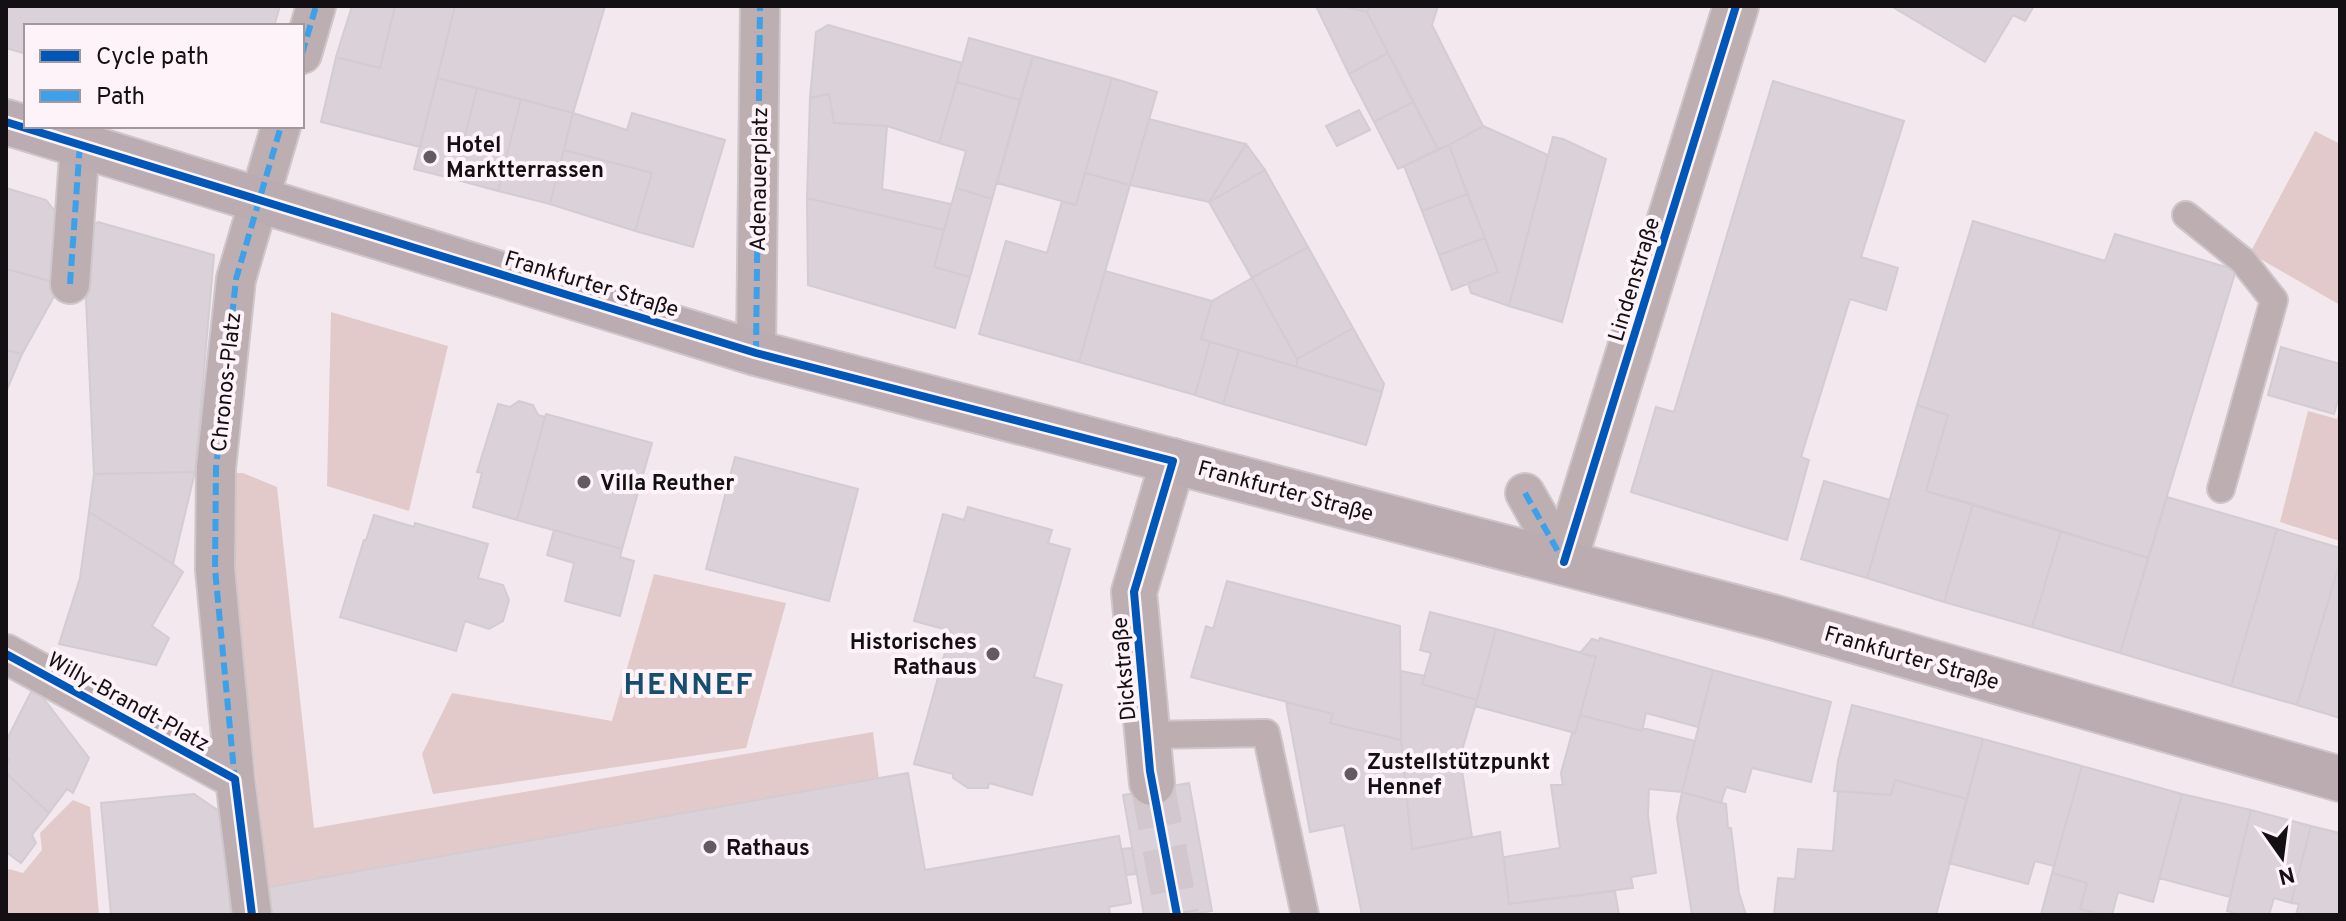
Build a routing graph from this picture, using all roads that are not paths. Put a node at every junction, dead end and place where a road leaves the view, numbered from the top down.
1 (316, 6) edge
2 (760, 6) edge
3 (1736, 6) edge
4 (304, 47) edge
5 (27, 128) edge
6 (280, 128) edge
7 (80, 143) junction
8 (259, 199) junction
9 (2186, 215) dead end
10 (70, 284) dead end
11 (756, 353) junction
12 (1173, 461) junction
13 (2221, 489) dead end
14 (1525, 493) dead end
15 (1564, 562) junction
16 (6, 654) edge
17 (1147, 735) junction
18 (235, 779) junction
19 (2340, 779) edge
20 (1152, 783) tunnel mouth
21 (252, 915) edge
22 (1305, 915) edge

1 - 4 street
2 - 11 street, Adenauerplatz
3 - 15 street, Lindenstraße
5 - 7 main road, Frankfurter Straße
6 - 8 street
7 - 8 main road, Frankfurter Straße
7 - 10 street
8 - 11 main road, Frankfurter Straße
8 - 18 street, Chronos-Platz
9 - 13 lane
11 - 12 main road, Frankfurter Straße
12 - 15 main road, Frankfurter Straße
12 - 17 street, Dickstraße
14 - 15 street
15 - 19 main road, Frankfurter Straße
16 - 18 street, Willy-Brandt-Platz
17 - 20 street, Dickstraße
17 - 22 lane
18 - 21 street, Chronos-Platz

